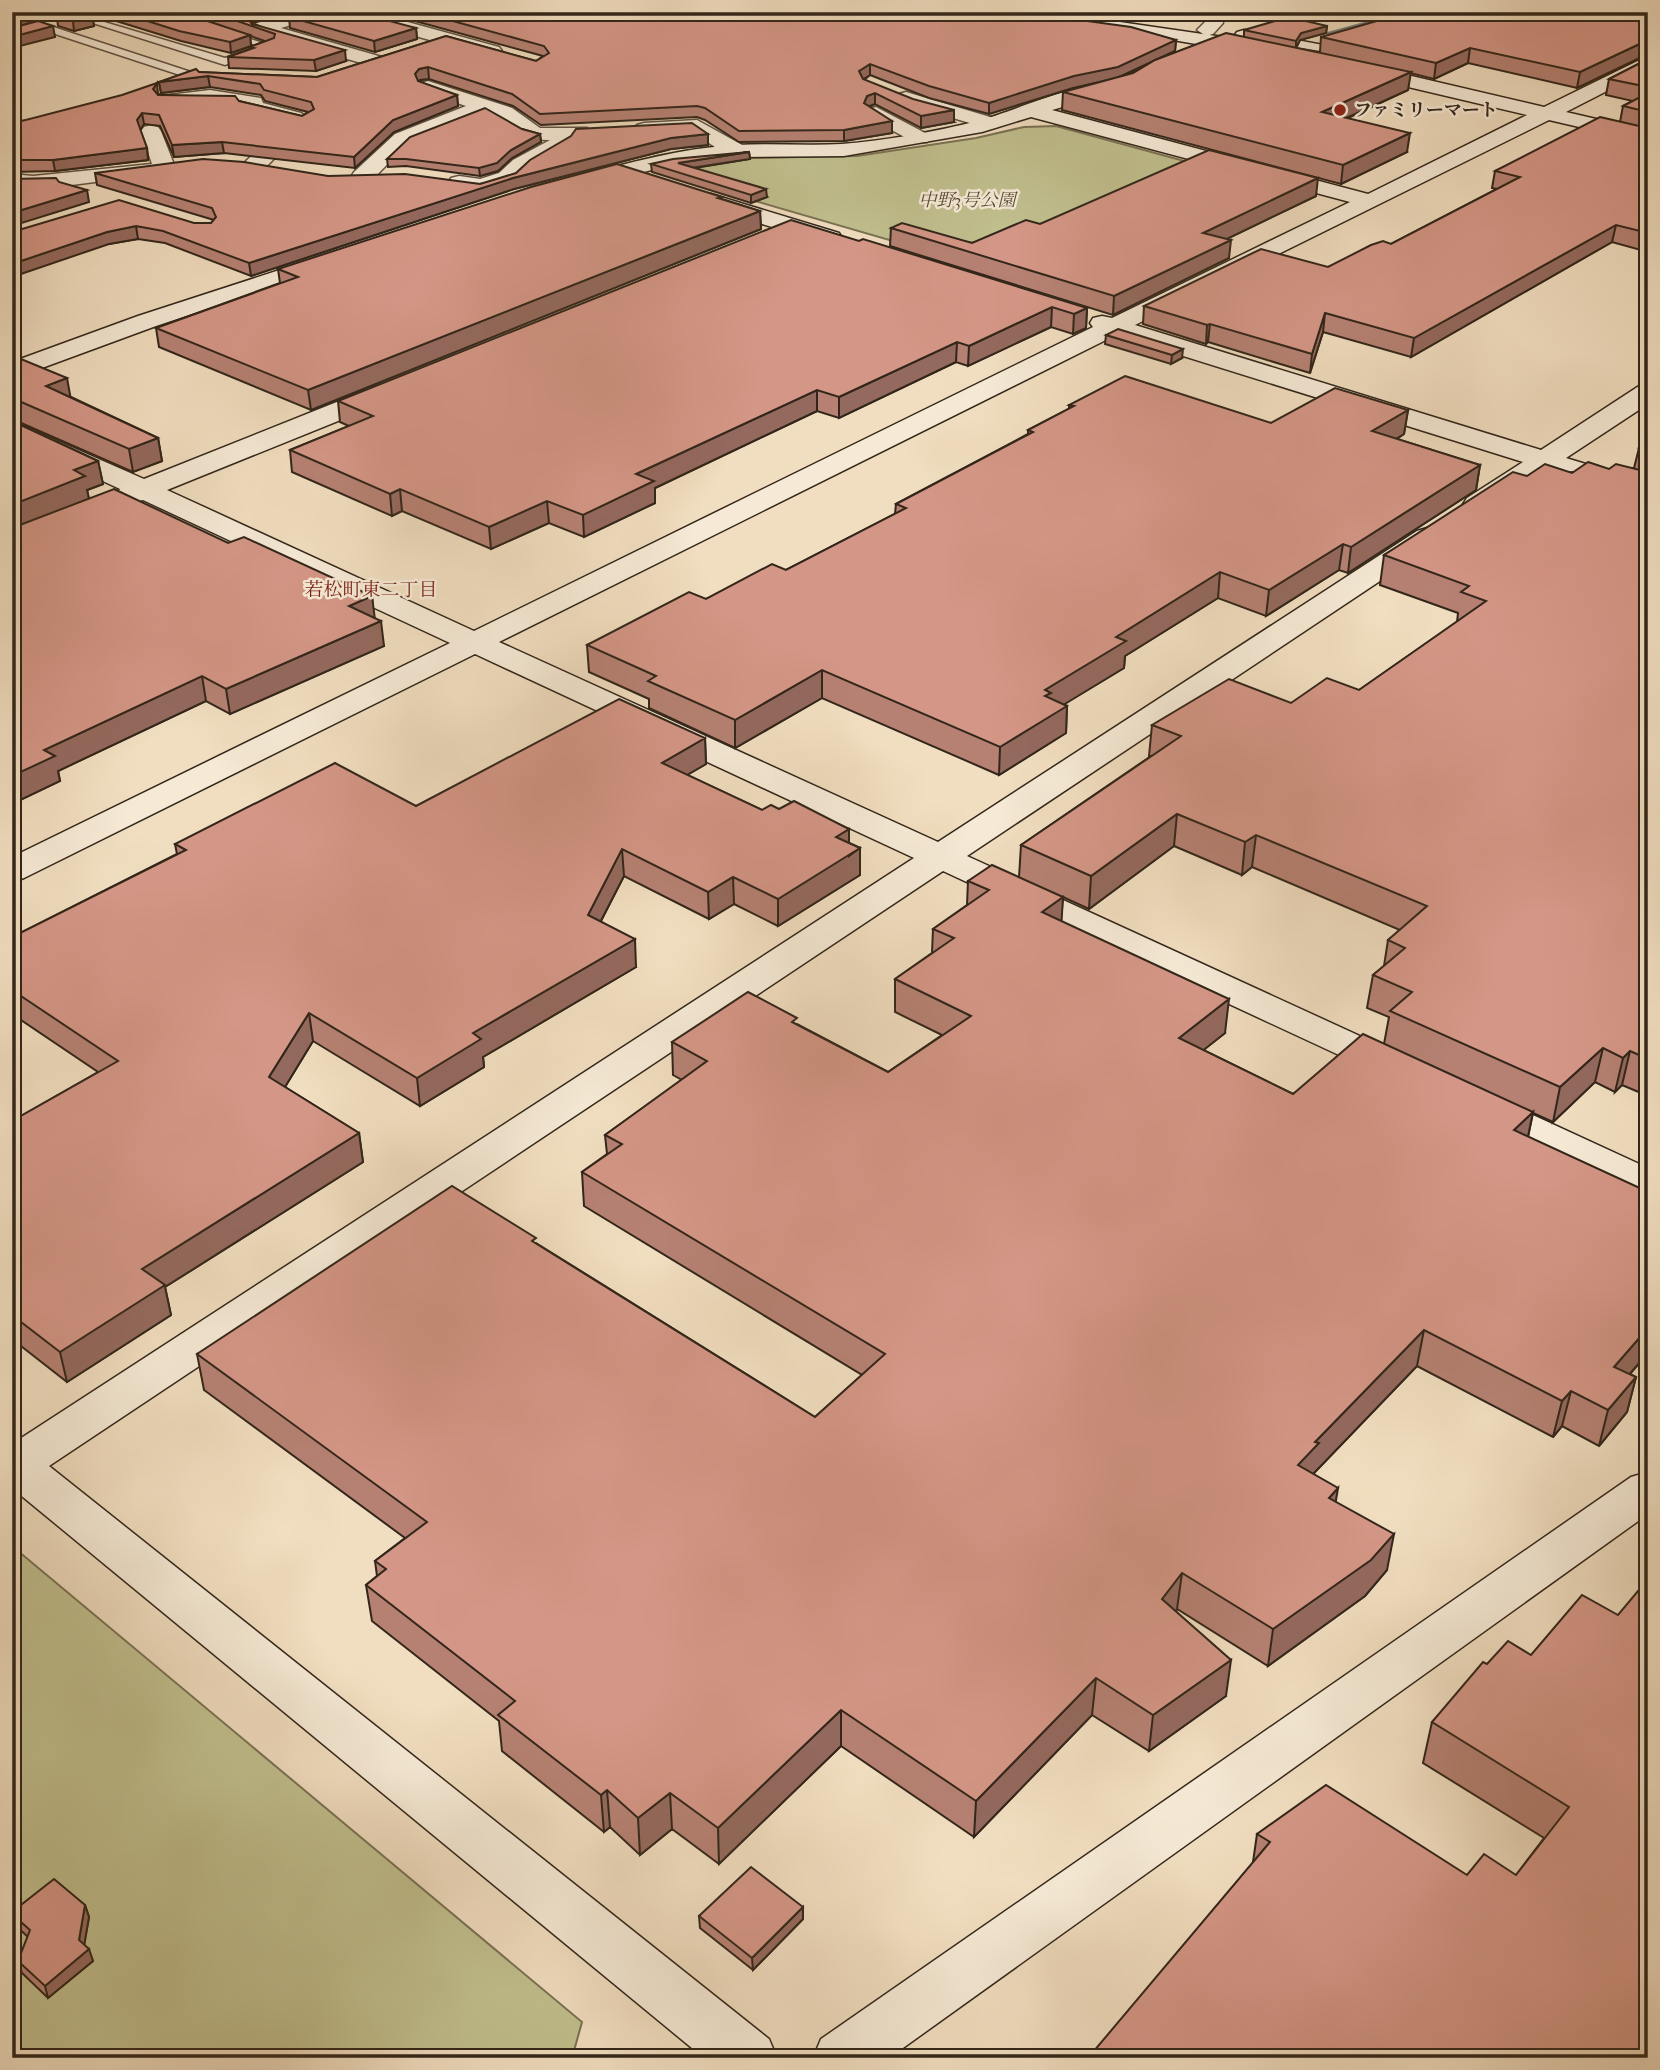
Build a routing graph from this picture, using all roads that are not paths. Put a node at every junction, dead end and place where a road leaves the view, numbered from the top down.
1 (315, 12) edge
2 (349, 12) edge
3 (1006, 12) edge
4 (1087, 12) edge
5 (73, 16) edge
6 (209, 27) edge
7 (1213, 28) edge
8 (1344, 35) edge
9 (447, 38) junction
10 (1308, 47) junction
11 (511, 56) edge
12 (1184, 57) edge
13 (375, 61) junction
14 (1648, 62) edge
15 (340, 72) edge
16 (200, 76) joint
17 (235, 77) edge
18 (1135, 79) edge
19 (428, 87) edge
20 (887, 91) edge
21 (167, 100) edge
22 (487, 105) junction
23 (1555, 108) junction
24 (1028, 110) junction
25 (876, 113) edge
26 (1648, 122) edge
27 (990, 123) junction
28 (630, 129) edge
29 (151, 131) edge
30 (603, 131) edge
31 (1648, 136) edge
32 (920, 138) junction
33 (563, 141) edge
34 (736, 150) junction
35 (191, 164) edge
36 (164, 167) junction
37 (276, 171) edge
38 (619, 173) junction
39 (395, 176) edge
40 (12, 181) edge
41 (55, 181) junction
42 (444, 181) edge
43 (656, 184) edge
44 (559, 188) edge
45 (694, 196) edge
46 (108, 198) edge
47 (1370, 201) junction
48 (793, 227) junction
49 (755, 242) edge
50 (846, 243) edge
51 (355, 253) edge
52 (1087, 318) edge
53 (1114, 326) junction
54 (12, 371) edge
55 (411, 382) edge
56 (1648, 392) edge
57 (12, 429) edge
58 (1544, 460) junction
59 (144, 490) junction
60 (1648, 492) edge
61 (108, 504) edge
62 (475, 642) junction
63 (940, 857) junction
64 (12, 871) edge
65 (1648, 1184) edge
66 (13, 1465) edge
67 (1648, 1489) edge
68 (748, 2058) edge
69 (842, 2058) edge

1 - 13 street
2 - 9 street
3 - 7 street
4 - 7 street
5 - 6 lane
5 - 16 lane
7 - 10 street
7 - 12 street
7 - 23 street
8 - 10 street
9 - 11 street
9 - 13 street
10 - 23 street
13 - 15 street
14 - 23 street
16 - 17 street
18 - 24 street
19 - 22 street
20 - 27 street
21 - 37 street
22 - 30 street
22 - 39 street
23 - 26 street
23 - 31 street
23 - 47 street
24 - 27 street
24 - 47 street
25 - 32 street
27 - 32 street
28 - 34 street
29 - 36 street
32 - 34 street
33 - 42 street
34 - 38 street
35 - 36 street
36 - 41 street
38 - 43 street
38 - 44 street
40 - 41 street
41 - 46 street
45 - 48 street
47 - 53 street
48 - 49 street
48 - 50 street
51 - 54 street
52 - 53 street
53 - 58 street
53 - 62 street
55 - 59 street
56 - 58 street
57 - 59 street
58 - 60 street
58 - 63 street
59 - 61 street
59 - 62 street
62 - 63 street
62 - 64 street
63 - 65 street
63 - 66 street
66 - 68 street
67 - 69 street

